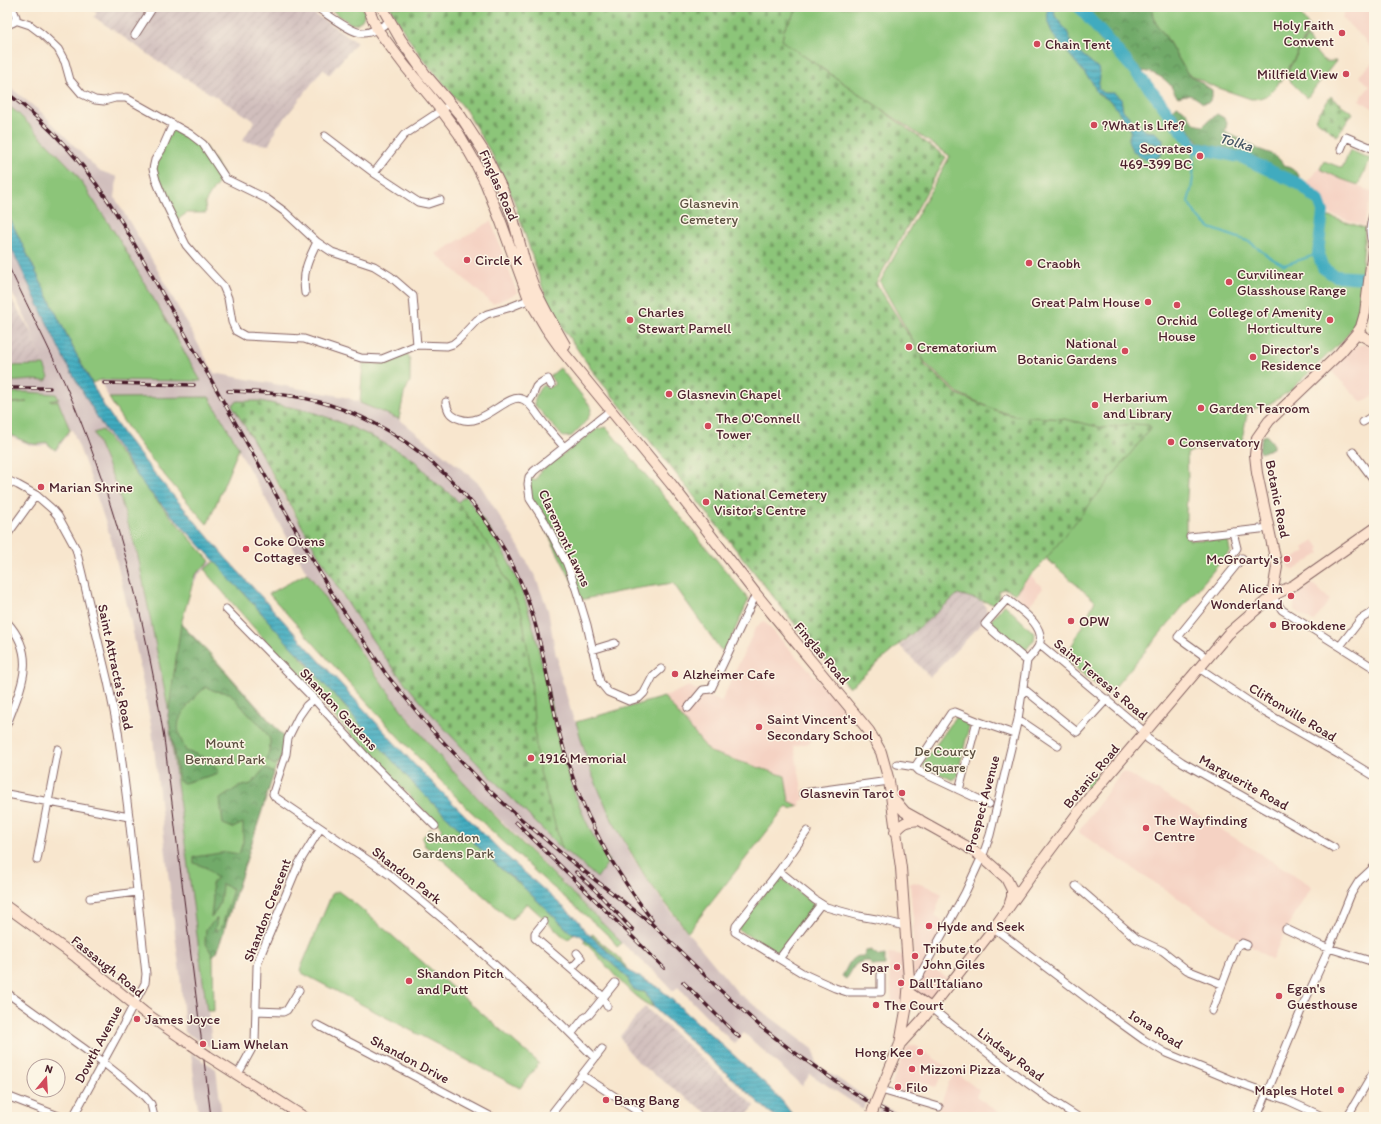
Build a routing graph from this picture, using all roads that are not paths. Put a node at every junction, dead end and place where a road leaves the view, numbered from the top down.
1 (153, 7) edge
2 (316, 7) edge
3 (368, 7) edge
4 (382, 7) edge
5 (7, 9) edge
6 (15, 20) junction
7 (389, 22) junction
8 (7, 25) edge
9 (377, 29) junction
10 (135, 35) dead end
11 (446, 107) junction
12 (173, 124) junction
13 (325, 136) dead end
14 (1341, 149) dead end
15 (1374, 149) edge
16 (374, 173) junction
17 (440, 200) dead end
18 (1374, 212) edge
19 (317, 242) junction
20 (1374, 246) edge
21 (305, 293) dead end
22 (534, 298) junction
23 (1357, 333) junction
24 (1374, 342) edge
25 (417, 345) junction
26 (551, 385) dead end
27 (446, 402) dead end
28 (528, 402) junction
29 (611, 410) junction
30 (1374, 415) edge
31 (1363, 422) dead end
32 (564, 447) junction
33 (1353, 452) dead end
34 (7, 480) edge
35 (1374, 480) edge
36 (36, 495) junction
37 (1269, 528) junction
38 (1374, 529) edge
39 (1233, 532) junction
40 (7, 535) edge
41 (1190, 537) dead end
42 (1233, 554) dead end
43 (1242, 558) dead end
44 (756, 594) junction
45 (1272, 596) junction
46 (226, 609) dead end
47 (1374, 611) edge
48 (7, 622) edge
49 (615, 643) dead end
50 (1039, 644) junction
51 (1340, 646) junction
52 (592, 650) junction
53 (1207, 658) junction
54 (1028, 661) junction
55 (1199, 668) junction
56 (1374, 668) edge
57 (661, 669) dead end
58 (1024, 689) junction
59 (314, 699) junction
60 (1107, 699) junction
61 (688, 708) dead end
62 (1018, 719) junction
63 (8, 720) edge
64 (977, 721) junction
65 (1014, 734) junction
66 (1144, 734) junction
67 (1058, 746) dead end
68 (58, 749) dead end
69 (897, 764) dead end
70 (915, 767) junction
71 (1374, 776) edge
72 (889, 781) junction
73 (959, 790) junction
74 (803, 793) dead end
75 (7, 794) edge
76 (892, 797) junction
77 (48, 802) junction
78 (989, 804) dead end
79 (129, 817) junction
80 (920, 820) junction
81 (435, 826) dead end
82 (320, 829) junction
83 (807, 831) dead end
84 (895, 832) junction
85 (1334, 848) dead end
86 (982, 856) junction
87 (37, 860) dead end
88 (779, 871) junction
89 (1372, 872) edge
90 (1030, 876) junction
91 (1006, 878) junction
92 (1076, 886) dead end
93 (137, 892) junction
94 (90, 898) dead end
95 (821, 904) junction
96 (7, 907) edge
97 (1009, 907) junction
98 (544, 922) dead end
99 (905, 926) junction
100 (994, 928) junction
101 (1286, 929) dead end
102 (1247, 945) dead end
103 (1328, 948) junction
104 (577, 953) dead end
105 (779, 960) junction
106 (1374, 962) edge
107 (571, 969) junction
108 (881, 975) dead end
109 (909, 980) junction
110 (615, 983) dead end
111 (1222, 984) junction
112 (299, 990) dead end
113 (908, 992) junction
114 (7, 993) edge
115 (603, 997) junction
116 (133, 1004) junction
117 (607, 1006) dead end
118 (931, 1008) junction
119 (256, 1011) junction
120 (1212, 1011) dead end
121 (317, 1025) dead end
122 (572, 1033) junction
123 (900, 1044) junction
124 (602, 1049) dead end
125 (595, 1058) junction
126 (103, 1063) junction
127 (1374, 1071) edge
128 (238, 1074) junction
129 (582, 1075) junction
130 (881, 1090) junction
131 (1267, 1094) junction
132 (7, 1096) edge
133 (939, 1107) dead end
134 (871, 1115) edge
135 (640, 1116) edge
136 (61, 1117) edge
137 (73, 1117) edge
138 (154, 1117) edge
139 (304, 1117) edge
140 (492, 1117) edge
141 (549, 1117) edge
142 (1078, 1117) edge
143 (1257, 1117) edge
144 (1324, 1117) edge
145 (1347, 1117) edge

1 - 10 street
2 - 9 street
3 - 9 main road, Finglas Road
4 - 7 main road, Finglas Road
5 - 6 street
6 - 8 street
6 - 12 street
7 - 9 street
7 - 11 main road, Finglas Road
9 - 11 main road, Finglas Road
11 - 16 street
11 - 22 main road, Finglas Road
12 - 19 street
12 - 25 street
13 - 16 street
14 - 15 street
16 - 17 street
18 - 20 street
19 - 21 street
19 - 25 street
20 - 23 main road, Botanic Road
22 - 25 street
22 - 29 main road, Finglas Road
23 - 24 main road
23 - 37 main road, Botanic Road
26 - 28 street
27 - 28 street
28 - 32 street
29 - 32 street, Claremont Lawns
29 - 44 main road, Finglas Road
30 - 31 street
32 - 52 street, Claremont Lawns
33 - 35 street
34 - 36 street, Saint Attracta's Road
36 - 40 street
36 - 79 street, Saint Attracta's Road
37 - 39 street
37 - 45 main road, Botanic Road
38 - 45 main road
39 - 41 street
39 - 42 street
43 - 53 street
44 - 61 street
44 - 72 main road, Finglas Road
45 - 51 street
45 - 53 main road, Botanic Road
46 - 59 street, Shandon Gardens
47 - 51 street
48 - 63 street
49 - 52 street
50 - 54 street
50 - 54 street
50 - 60 street, Saint Teresa's Road
51 - 56 street
52 - 57 street, Claremont Lawns
53 - 55 main road, Botanic Road
54 - 58 street, Prospect Avenue
55 - 66 main road, Botanic Road
55 - 71 street, Cliftonville Road
58 - 60 street
58 - 62 street, Prospect Avenue
59 - 81 street, Shandon Gardens
59 - 82 street, Shandon Park
60 - 66 street, Saint Teresa's Road
62 - 65 street, Prospect Avenue
62 - 67 street
64 - 65 street
64 - 70 street
64 - 73 street
65 - 86 street, Prospect Avenue
66 - 85 street, Marguerite Road
66 - 90 main road, Botanic Road
68 - 77 street
69 - 70 street
70 - 73 street
72 - 74 street
72 - 76 main road, Finglas Road
73 - 78 street
75 - 77 street
76 - 80 main road
76 - 84 main road, Finglas Road
77 - 79 street
77 - 87 street
79 - 93 street, Saint Attracta's Road
80 - 84 main road
80 - 86 main road
82 - 119 street, Shandon Crescent
82 - 122 street, Shandon Park
83 - 88 street
84 - 99 main road, Finglas Road
86 - 91 main road
86 - 109 street, Prospect Avenue
88 - 95 street
88 - 105 street
89 - 103 street
90 - 91 main road
90 - 97 main road, Botanic Road
91 - 97 main road
92 - 111 street
93 - 94 street
93 - 116 street, Saint Attracta's Road
95 - 99 street
95 - 105 street
96 - 116 main road, Fassaugh Road
97 - 100 main road, Botanic Road
98 - 107 street
99 - 109 main road, Finglas Road
100 - 118 main road, Botanic Road
100 - 131 street, Iona Road
101 - 103 street
102 - 111 street
103 - 106 street
103 - 131 street
104 - 107 street
105 - 108 street
107 - 115 street
109 - 113 main road, Finglas Road
110 - 115 street
111 - 120 street
112 - 119 street
113 - 118 main road
113 - 123 main road, Finglas Road
114 - 126 street
115 - 117 street
115 - 122 street
116 - 126 street, Dowth Avenue
116 - 128 main road, Fassaugh Road, bridge
118 - 123 main road, Botanic Road
118 - 142 street, Lindsay Road
119 - 128 street, Shandon Crescent
121 - 140 street, Shandon Drive
122 - 125 street, Shandon Park
123 - 130 main road
124 - 125 street
125 - 129 street
126 - 137 street, Dowth Avenue
126 - 138 street
127 - 145 street
128 - 139 main road, Fassaugh Road
129 - 135 street
129 - 141 street
130 - 133 street
130 - 134 main road, bridge
131 - 143 street
131 - 144 street, Iona Road
132 - 136 street

